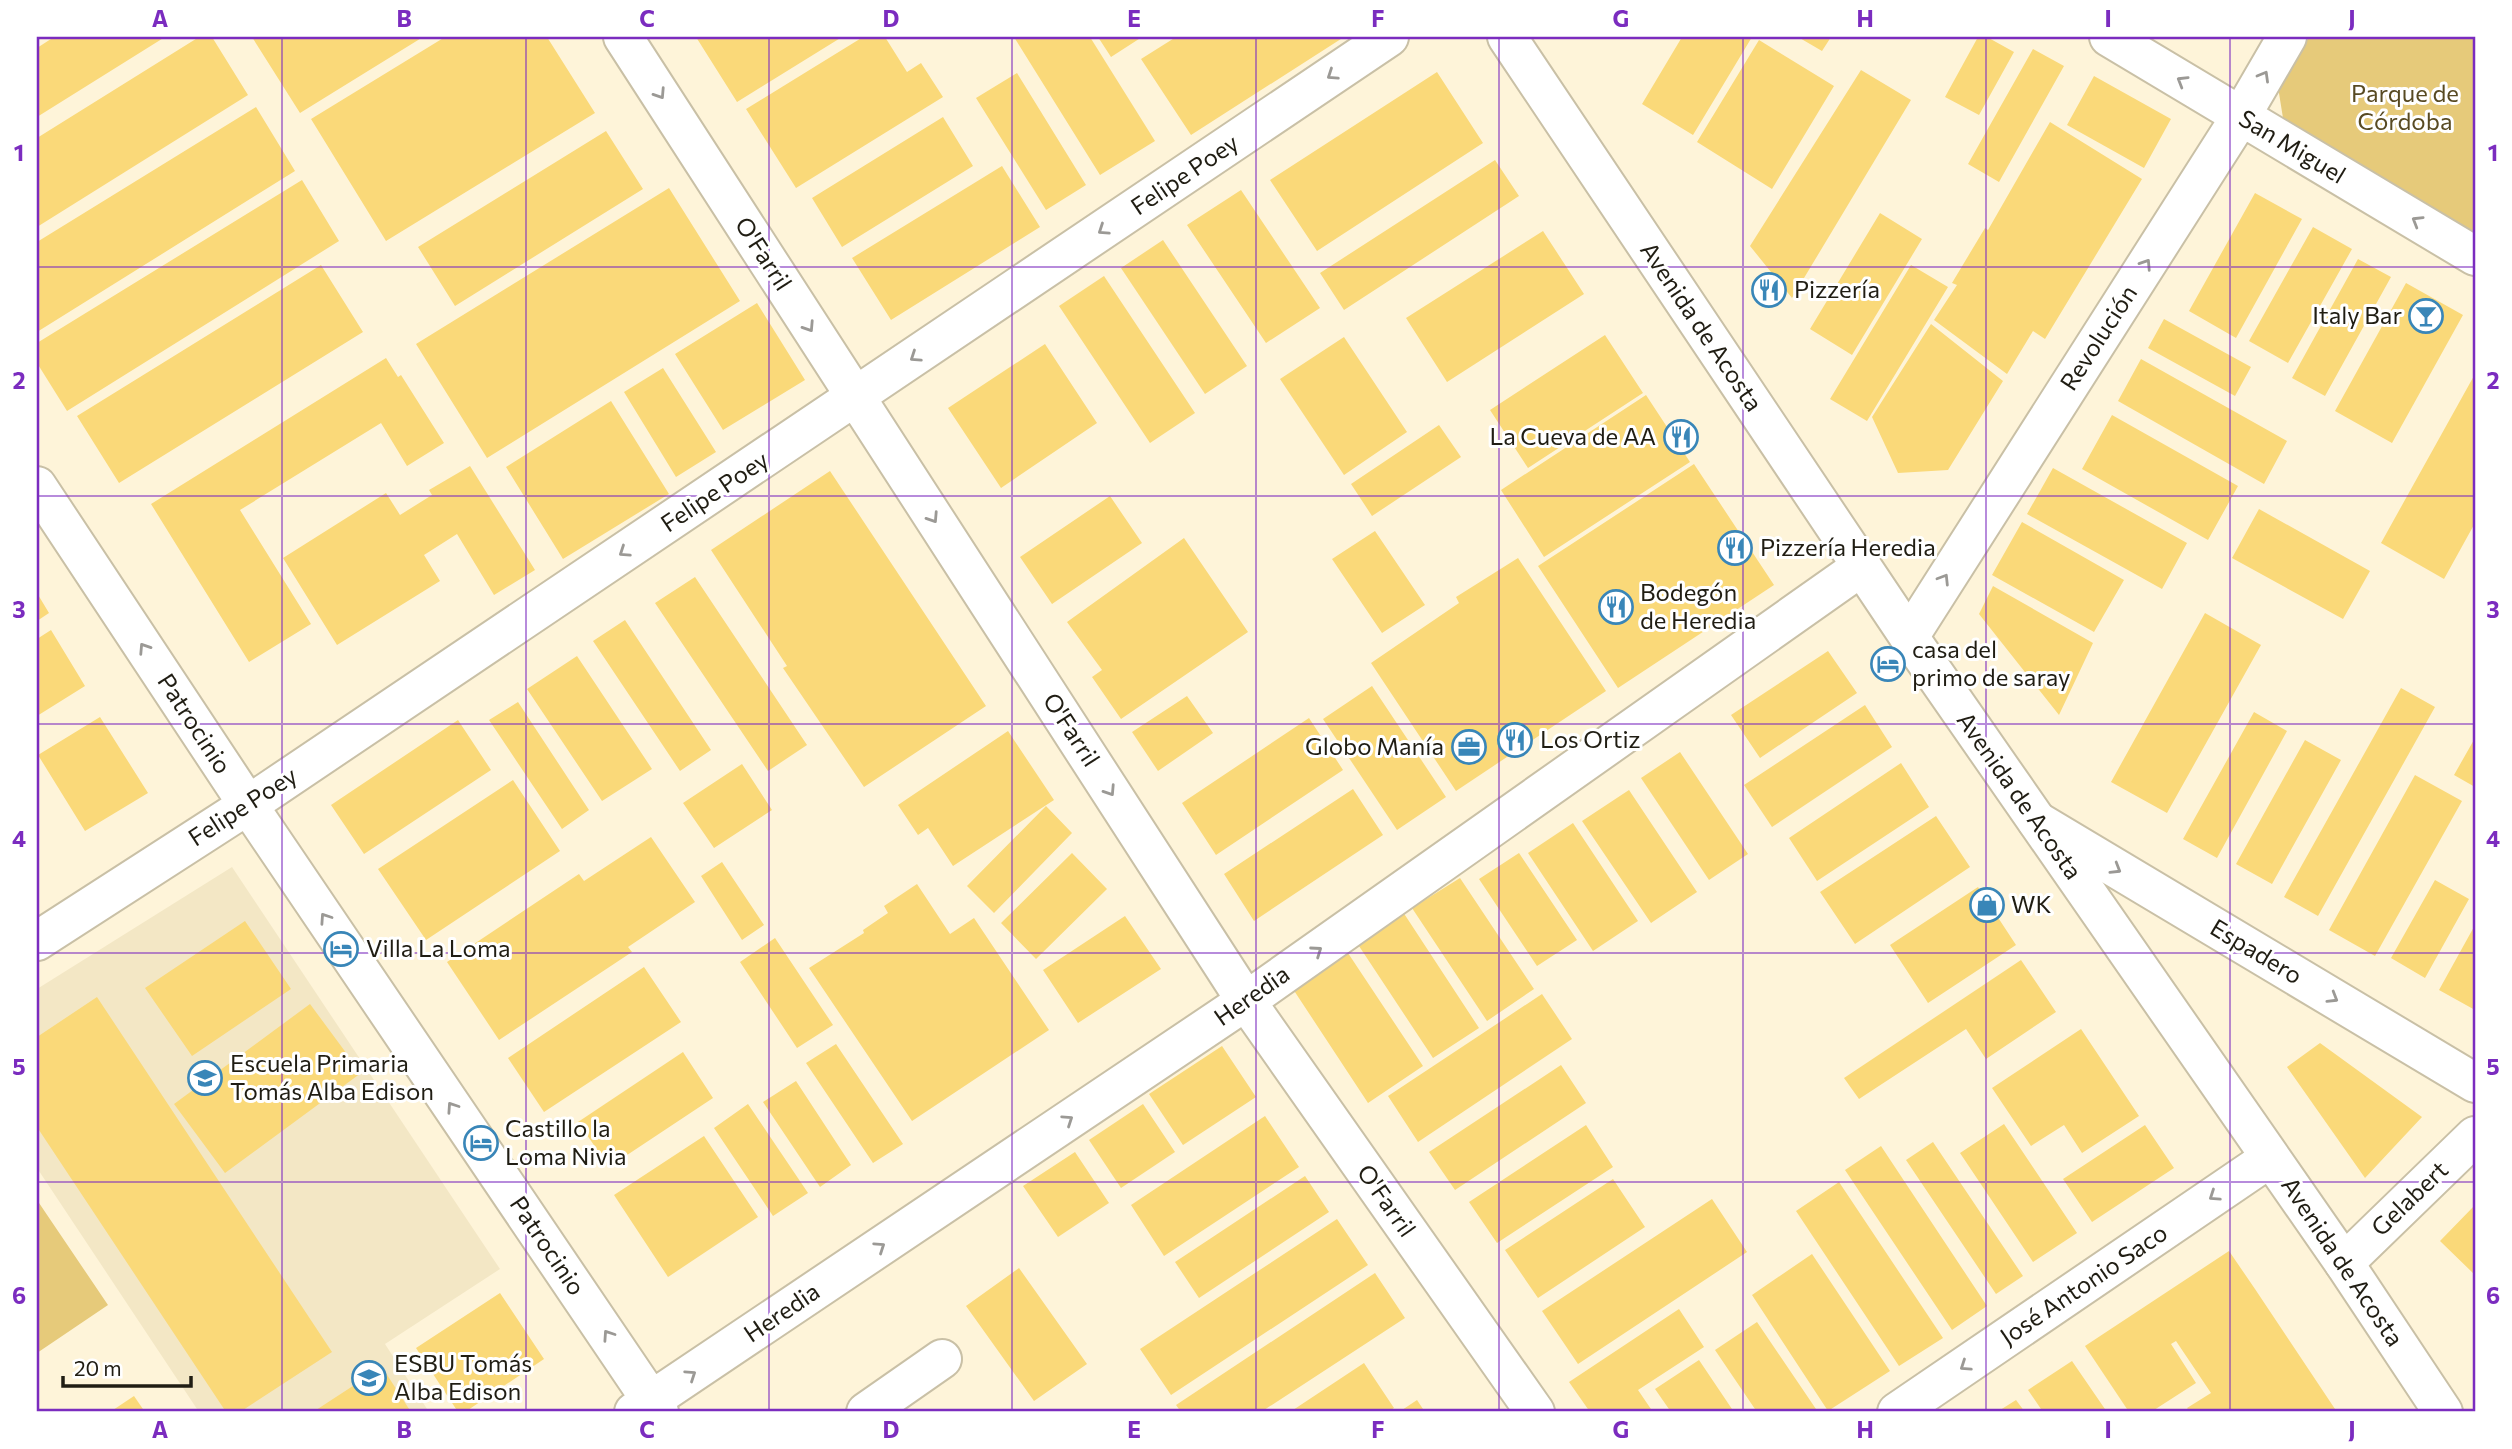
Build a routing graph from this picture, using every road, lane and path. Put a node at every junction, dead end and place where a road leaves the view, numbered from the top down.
1 (623, 37) edge
2 (1389, 37) edge
3 (1507, 37) edge
4 (2109, 37) edge
5 (2287, 37) edge
6 (2241, 116) junction
7 (2475, 256) edge
8 (855, 398) junction
9 (37, 486) edge
10 (1861, 567) junction
11 (1909, 637) junction
12 (247, 805) junction
13 (2037, 821) junction
14 (37, 941) edge
15 (1246, 1000) junction
16 (2475, 1083) edge
17 (2475, 1136) edge
18 (2270, 1158) junction
19 (2344, 1263) junction
20 (942, 1360) dead end
21 (649, 1408) edge
22 (866, 1412) edge
23 (1535, 1412) edge
24 (1897, 1412) edge
25 (2443, 1412) edge

1 -> 8 street, O'Farril
2 -> 8 street, Felipe Poey
3 - 10 street, Avenida de Acosta
6 -> 4 street, San Miguel
6 -> 5 street, Revolución
7 -> 6 street, San Miguel
11 -> 6 street, Revolución
8 -> 12 street, Felipe Poey
8 -> 15 street, O'Farril
12 -> 9 street, Patrocinio
10 - 11 street, Avenida de Acosta
15 -> 10 street, Heredia
11 - 13 street, Avenida de Acosta
12 - 14 street, Felipe Poey
21 -> 12 street, Patrocinio
13 -> 16 street, Espadero
13 - 18 street, Avenida de Acosta
21 -> 15 street, Heredia
15 - 23 street, O'Farril
17 - 19 street, Gelabert
18 - 19 street, Avenida de Acosta
18 -> 24 street, José Antonio Saco
19 - 25 street, Avenida de Acosta
20 - 22 street

